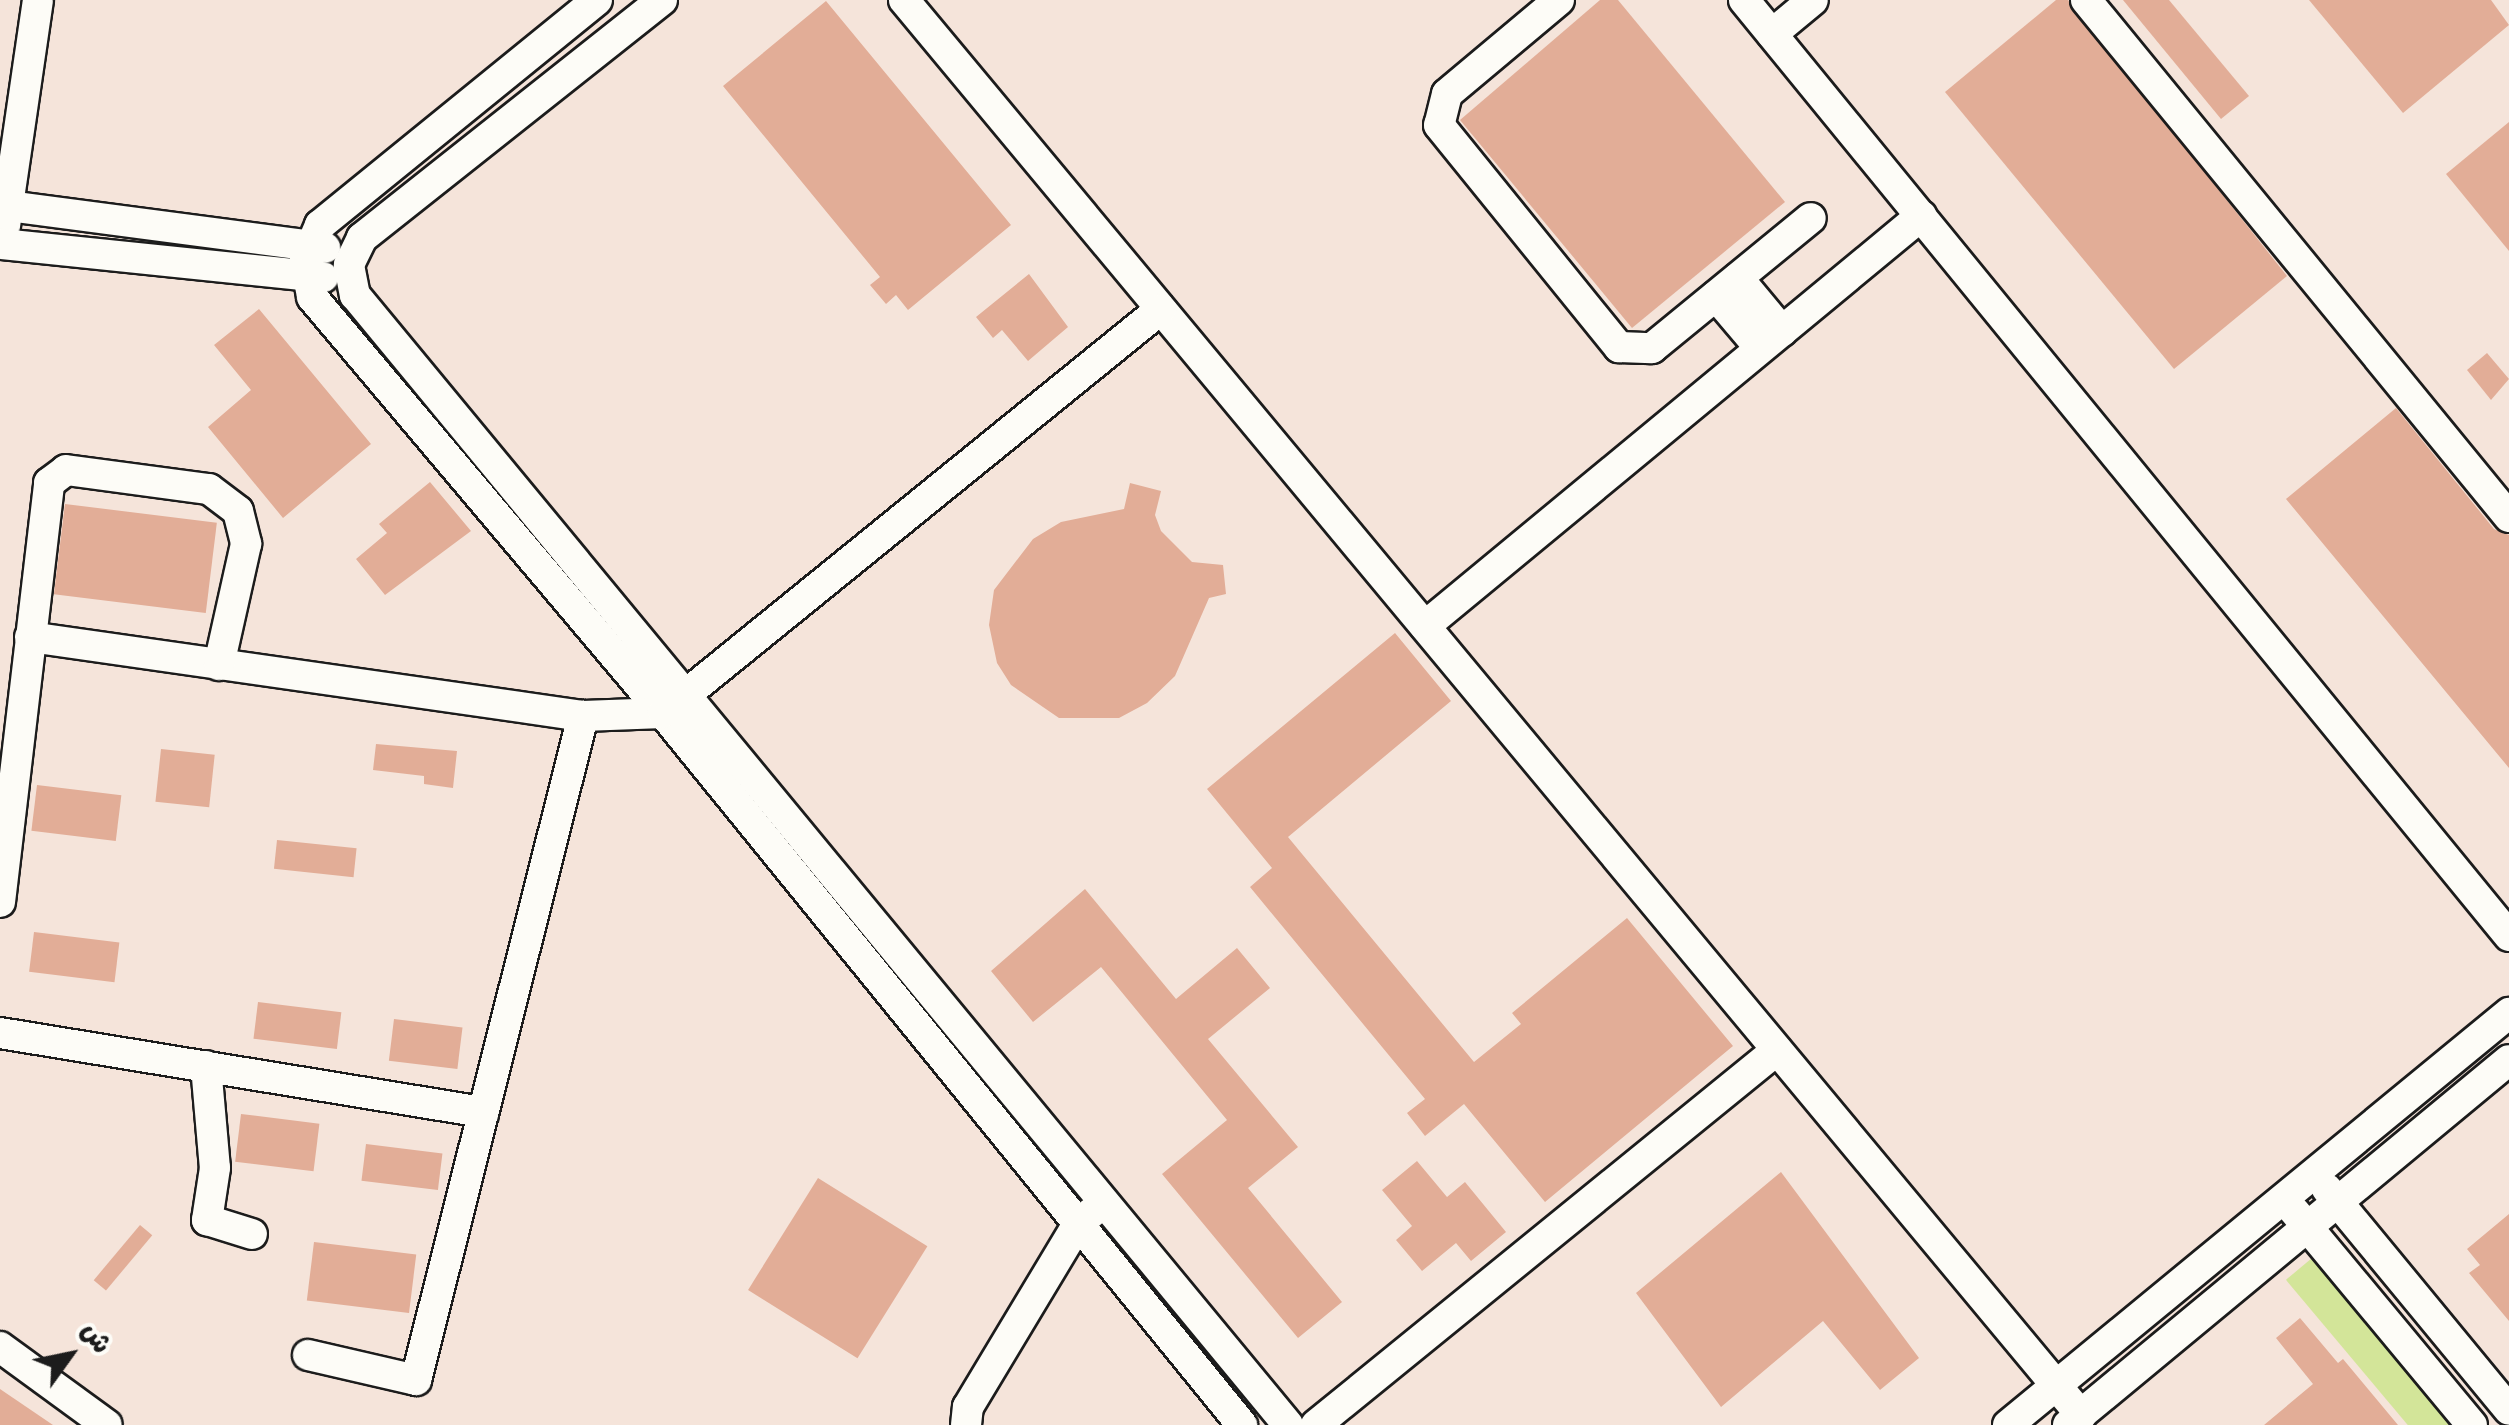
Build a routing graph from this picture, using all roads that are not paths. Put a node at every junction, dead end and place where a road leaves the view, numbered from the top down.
1 (38, 0) edge
2 (597, 0) edge
3 (662, 0) edge
4 (904, 0) edge
5 (1559, 0) edge
6 (1744, 0) edge
7 (1813, 0) edge
8 (2086, 0) edge
9 (1772, 34) junction
10 (8, 206) junction
11 (1921, 216) junction
12 (1811, 218) dead end
13 (309, 245) junction
14 (1, 252) edge
15 (351, 266) junction
16 (305, 276) junction
17 (1727, 287) junction
18 (1161, 309) junction
19 (1771, 340) junction
20 (2509, 517) edge
21 (1425, 626) junction
22 (30, 637) junction
23 (219, 665) junction
24 (688, 691) junction
25 (663, 712) junction
26 (584, 716) junction
27 (0, 902) edge
28 (2509, 936) edge
29 (2509, 1013) edge
30 (0, 1033) edge
31 (1777, 1050) junction
32 (2509, 1060) edge
33 (206, 1066) junction
34 (484, 1112) junction
35 (2314, 1173) junction
36 (2283, 1198) junction
37 (1105, 1201) junction
38 (2338, 1202) junction
39 (1078, 1224) junction
40 (2308, 1227) junction
41 (252, 1234) dead end
42 (0, 1347) edge
43 (308, 1355) dead end
44 (2056, 1386) junction
45 (2509, 1410) edge
46 (2074, 1420) edge
47 (107, 1425) edge
48 (966, 1425) edge
49 (1242, 1425) edge
50 (1288, 1425) edge
51 (1316, 1425) edge
52 (2008, 1425) edge
53 (2472, 1425) edge

1 - 10 street
2 - 13 street
3 - 15 street
4 - 18 street
5 - 17 street
6 - 9 street
7 - 9 street
8 - 20 street
9 - 11 street
10 - 13 street
10 - 14 street
11 - 19 street
11 - 28 street
12 - 17 street
13 - 15 street
13 - 16 street
14 - 16 street
15 - 16 street
15 - 24 street
16 - 25 street
17 - 19 street
18 - 21 street
18 - 24 street
19 - 21 street
21 - 31 street
22 - 23 street
22 - 23 street
22 - 27 street
23 - 26 street
24 - 25 street
24 - 37 street
25 - 26 street
25 - 39 street
26 - 34 street
29 - 35 street
30 - 33 street
31 - 44 street
31 - 51 street
32 - 38 street
33 - 34 street
33 - 41 street
34 - 43 street
35 - 36 street
35 - 38 street
36 - 40 street
36 - 44 street
37 - 39 street
37 - 50 street
38 - 40 street
38 - 45 street
39 - 48 street
39 - 49 street
40 - 46 street
40 - 53 street
42 - 47 street
44 - 46 street
44 - 52 street

